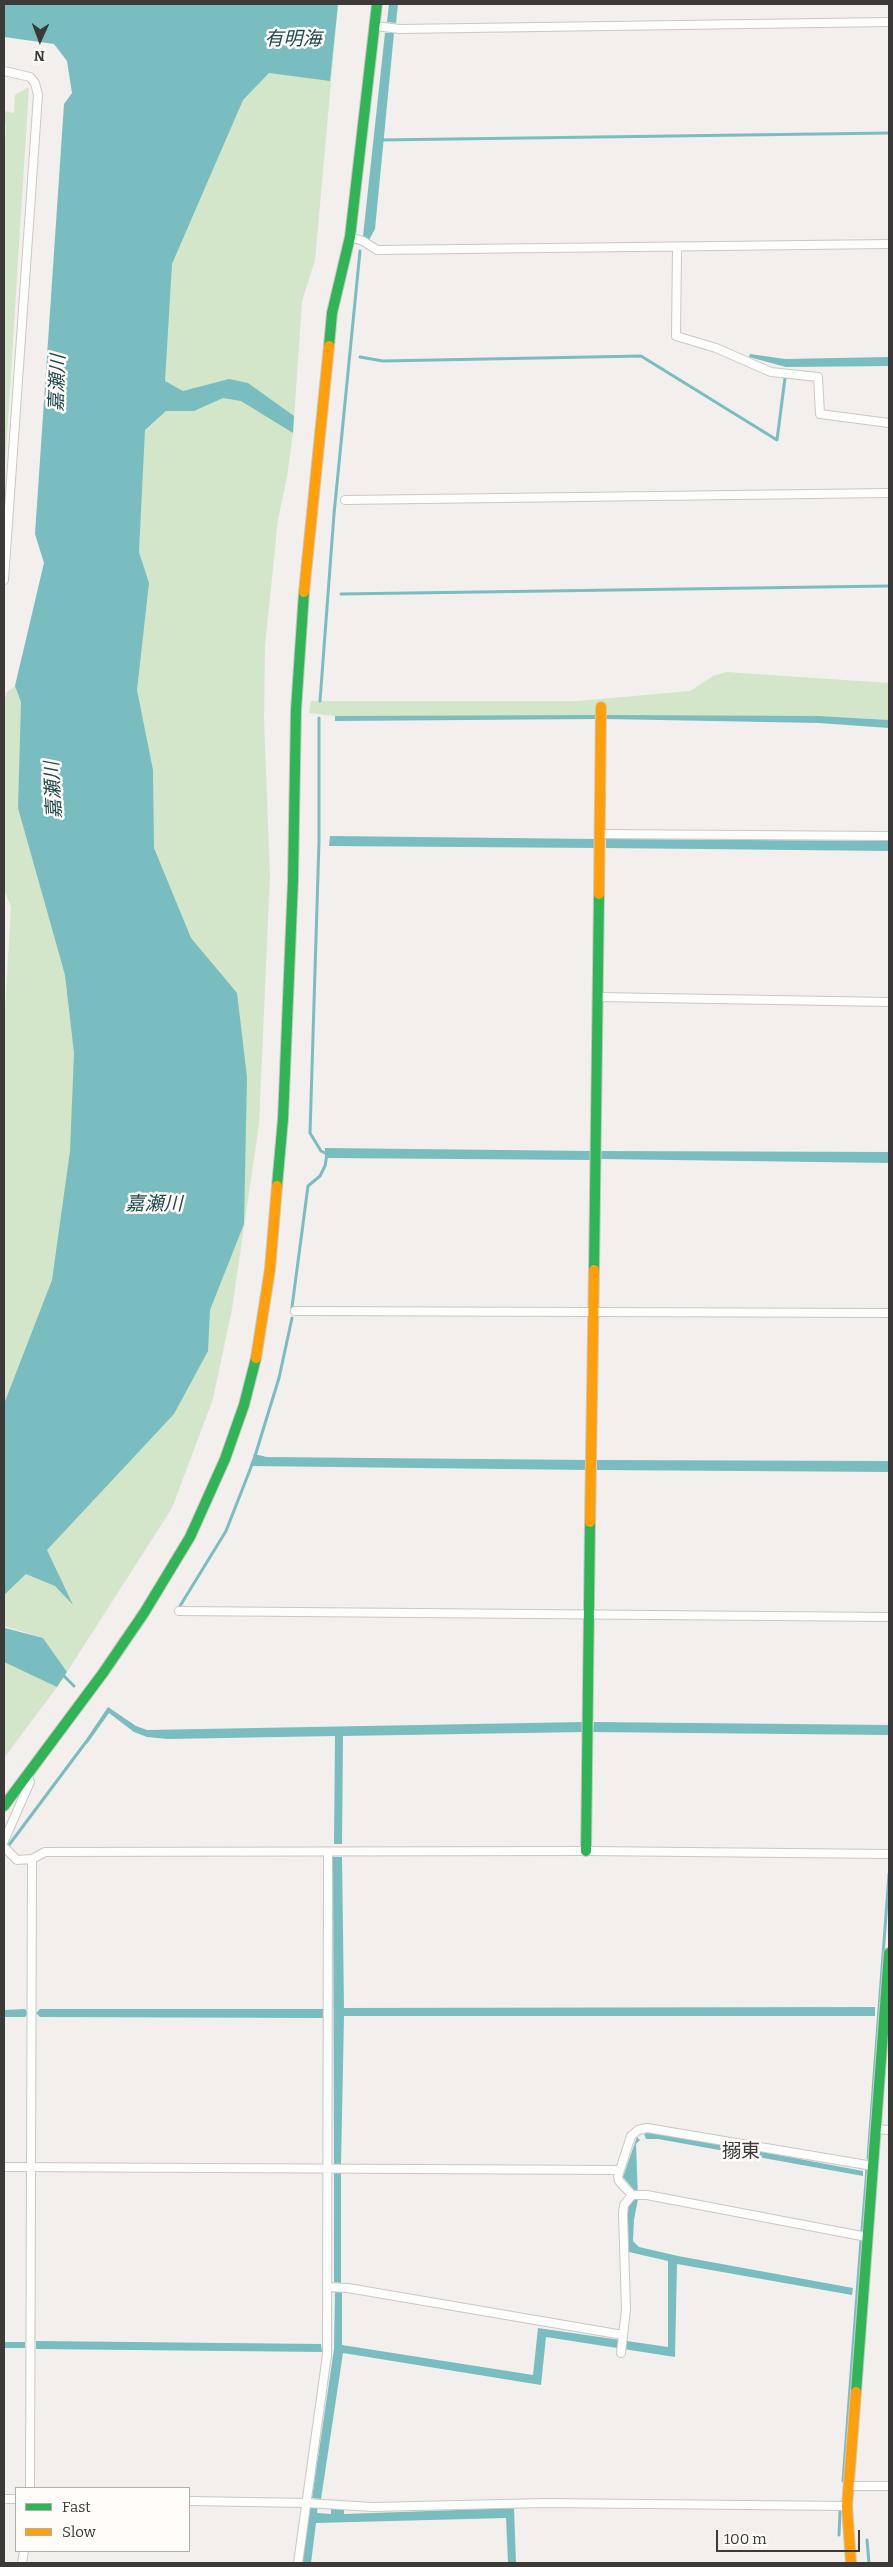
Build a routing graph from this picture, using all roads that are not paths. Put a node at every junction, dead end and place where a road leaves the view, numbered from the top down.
1 (377, 4) edge
2 (889, 22) edge
3 (375, 26) junction
4 (4, 71) edge
5 (350, 237) junction
6 (889, 244) edge
7 (677, 248) junction
8 (889, 423) edge
9 (889, 493) edge
10 (345, 500) dead end
11 (4, 580) edge
12 (601, 707) dead end
13 (600, 834) junction
14 (889, 836) edge
15 (599, 997) junction
16 (889, 1002) edge
17 (295, 1311) dead end
18 (594, 1311) junction
19 (889, 1313) edge
20 (179, 1611) dead end
21 (590, 1613) junction
22 (889, 1616) edge
23 (27, 1774) junction
24 (4, 1806) edge
25 (4, 1841) edge
26 (4, 1847) edge
27 (586, 1851) junction
28 (328, 1852) junction
29 (889, 1854) edge
30 (32, 1859) junction
31 (889, 1953) edge
32 (875, 2129) junction
33 (889, 2130) edge
34 (873, 2166) junction
35 (4, 2167) edge
36 (30, 2167) junction
37 (326, 2168) junction
38 (619, 2170) junction
39 (632, 2195) junction
40 (867, 2237) junction
41 (327, 2287) junction
42 (623, 2335) junction
43 (621, 2353) dead end
44 (848, 2486) junction
45 (889, 2486) edge
46 (30, 2487) edge
47 (190, 2501) edge
48 (307, 2503) junction
49 (847, 2506) junction
50 (298, 2563) edge
51 (851, 2563) edge

1 - 3 street
2 - 3 street
3 - 5 street
4 - 11 street
5 - 7 street
5 - 23 street
6 - 7 street
7 - 8 street
9 - 10 street
12 - 13 street
13 - 14 street
13 - 15 street
15 - 16 street
15 - 18 street
17 - 18 street
18 - 19 street
18 - 21 street
20 - 21 street
21 - 22 street
21 - 27 street
23 - 24 street
23 - 25 street
26 - 30 street
27 - 28 street
27 - 29 street
28 - 30 street
28 - 37 street
30 - 36 street
31 - 32 street
32 - 33 street
32 - 34 street
34 - 38 street
34 - 40 street
35 - 36 street
36 - 37 street
36 - 46 street
37 - 38 street
37 - 41 street
38 - 39 street
39 - 40 street
39 - 42 street
40 - 44 street
41 - 42 street
41 - 48 street
42 - 43 street
44 - 45 street
44 - 49 street
47 - 48 street
48 - 49 street
48 - 50 street
49 - 51 street

